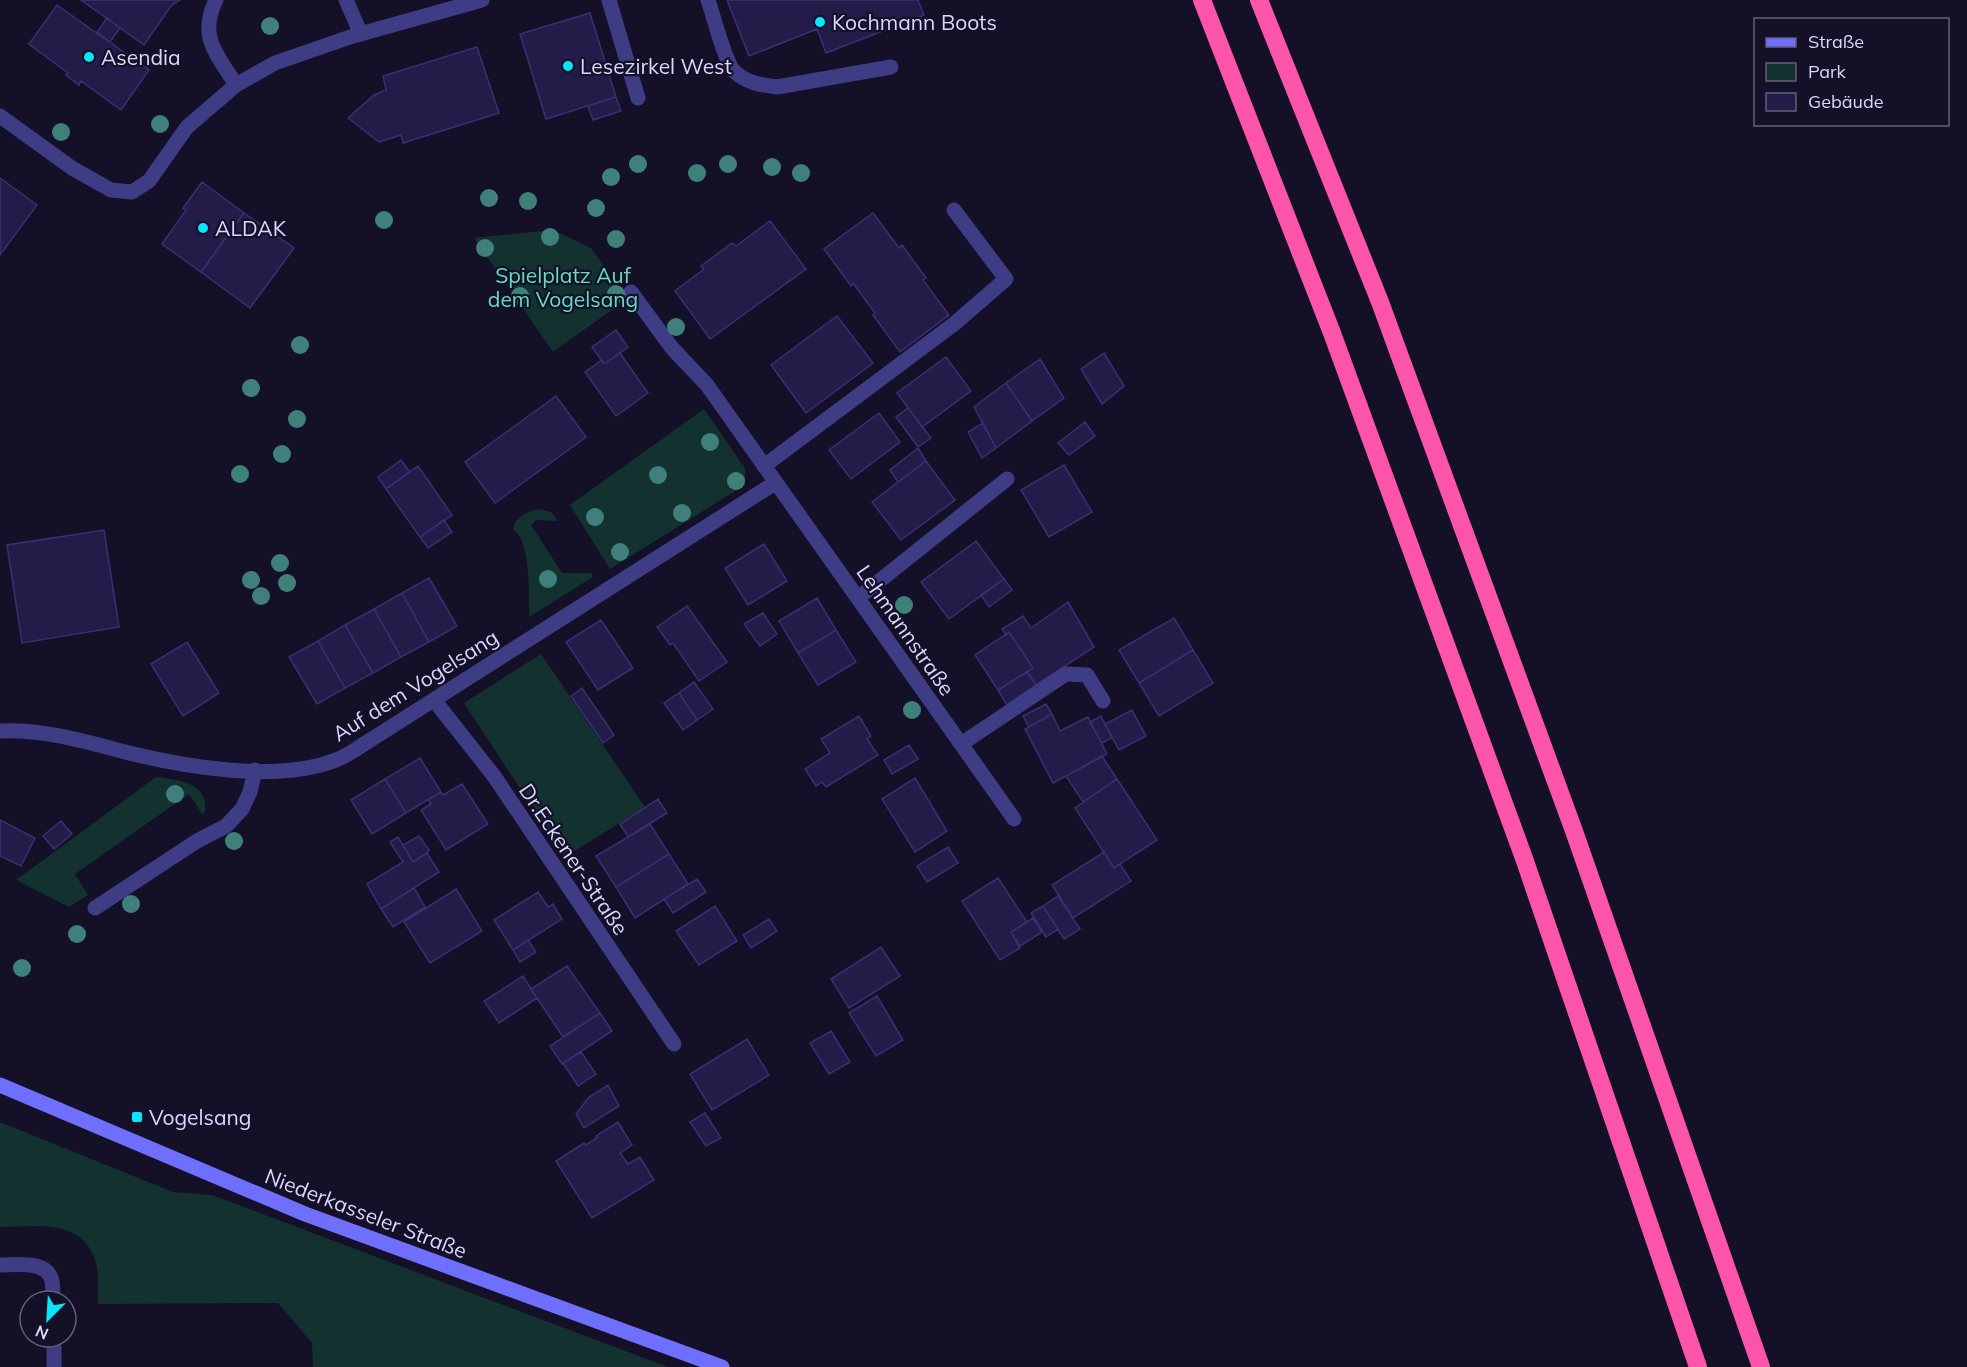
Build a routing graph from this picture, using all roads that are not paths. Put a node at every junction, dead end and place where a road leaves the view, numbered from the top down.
1 (216, 0) edge
2 (346, 0) edge
3 (482, 0) edge
4 (609, 0) edge
5 (708, 0) edge
6 (1202, 0) edge
7 (1259, 0) edge
8 (447, 5) edge
9 (361, 34) junction
10 (891, 67) dead end
11 (236, 85) junction
12 (638, 98) dead end
13 (0, 116) edge
14 (954, 210) dead end
15 (631, 292) dead end
16 (764, 466) junction
17 (1007, 479) dead end
18 (775, 483) junction
19 (858, 597) junction
20 (434, 699) junction
21 (1103, 701) dead end
22 (0, 730) edge
23 (961, 744) junction
24 (255, 770) junction
25 (1014, 819) dead end
26 (95, 908) dead end
27 (674, 1044) dead end
28 (0, 1085) edge
29 (0, 1265) edge
30 (52, 1289) edge
31 (54, 1349) edge
32 (54, 1367) edge
33 (722, 1367) edge
34 (1698, 1367) edge
35 (1761, 1367) edge

1 - 11 street
2 - 9 street
3 - 8 street
4 - 12 street
5 - 10 street
6 - 34 highway
7 - 35 highway
8 - 9 street
9 - 11 street
11 - 13 street
14 - 16 street
15 - 16 street, Lehmannstraße
16 - 18 street, Lehmannstraße
17 - 19 street
18 - 19 street, Lehmannstraße
18 - 20 street, Auf dem Vogelsang
19 - 23 street, Lehmannstraße
20 - 24 street, Auf dem Vogelsang
20 - 27 street, Dr.Eckener-Straße
21 - 23 street
22 - 24 street, Auf dem Vogelsang
23 - 25 street, Lehmannstraße
24 - 26 street
28 - 33 main road, Niederkasseler Straße
29 - 30 street
31 - 32 street

